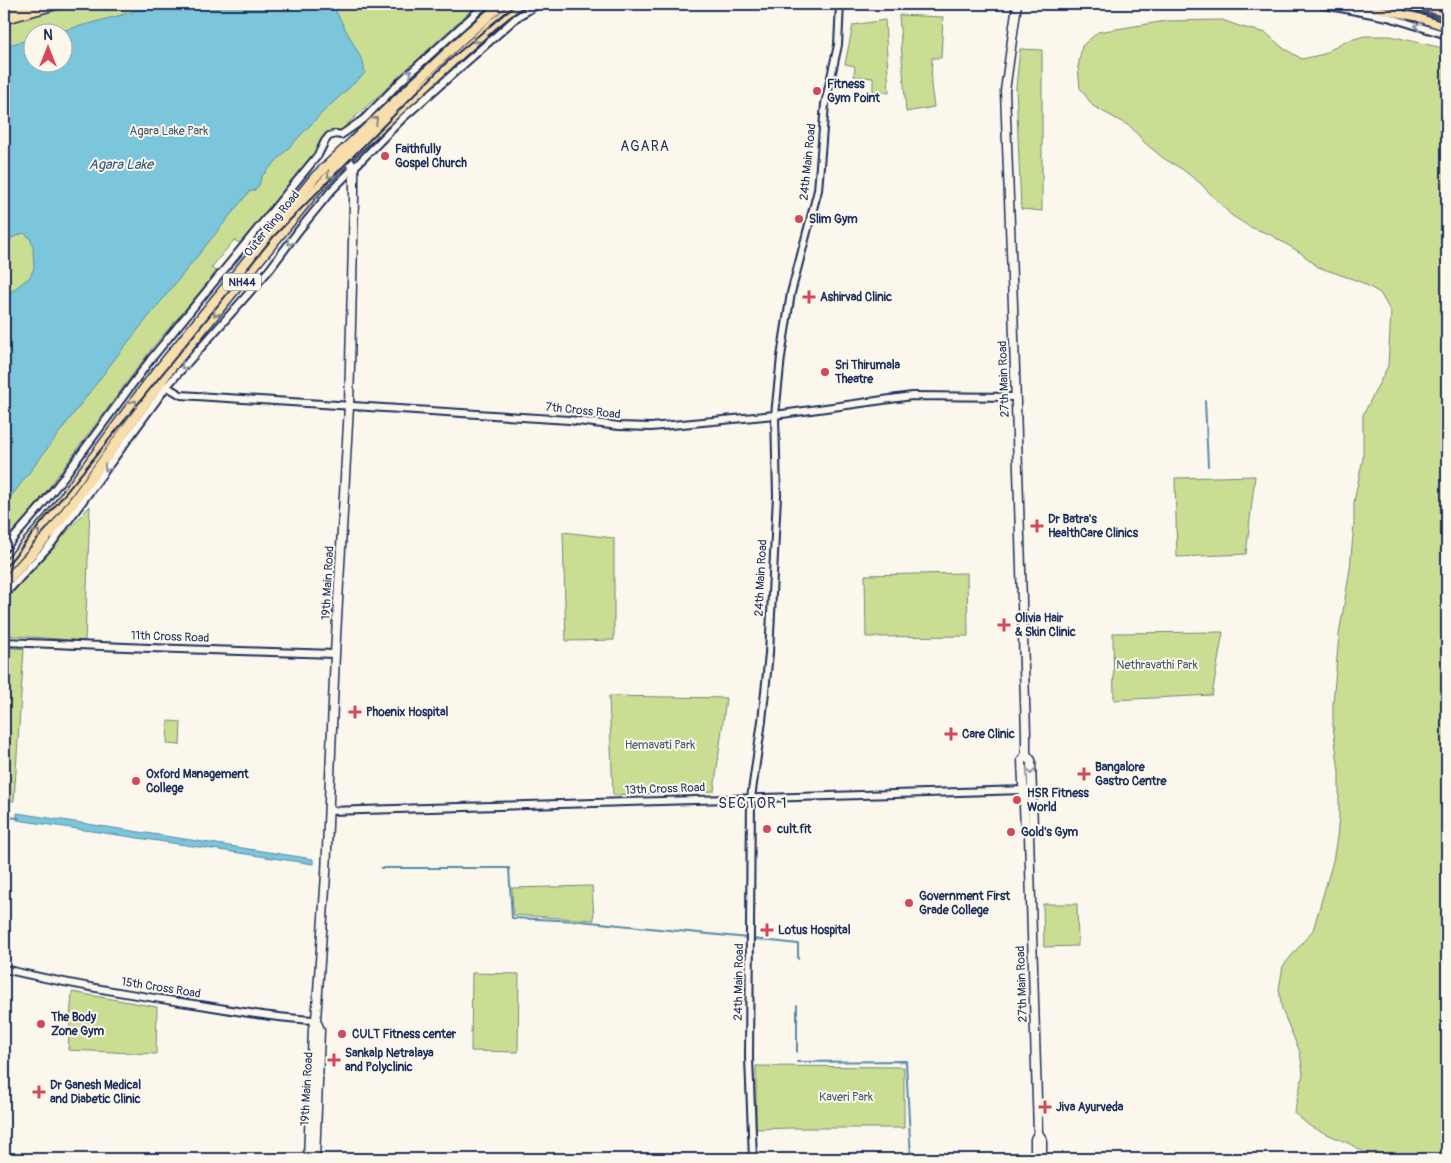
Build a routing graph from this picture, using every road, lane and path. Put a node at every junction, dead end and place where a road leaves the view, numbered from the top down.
1 (29, 4) edge
2 (58, 4) edge
3 (486, 4) edge
4 (502, 4) edge
5 (518, 4) edge
6 (538, 4) edge
7 (840, 4) edge
8 (1017, 4) edge
9 (1319, 4) edge
10 (1362, 4) edge
11 (1420, 4) edge
12 (4, 11) edge
13 (1447, 13) edge
14 (4, 19) edge
15 (1447, 26) edge
16 (1447, 36) edge
17 (344, 155) junction
18 (354, 168) junction
19 (152, 378) junction
20 (163, 385) junction
21 (1016, 396) junction
22 (349, 406) junction
23 (775, 415) junction
24 (4, 549) edge
25 (4, 569) edge
26 (4, 584) edge
27 (4, 595) edge
28 (4, 642) edge
29 (335, 654) junction
30 (1028, 790) junction
31 (751, 798) junction
32 (329, 811) junction
33 (4, 969) edge
34 (316, 1020) junction
35 (1038, 1133) junction
36 (4, 1159) edge
37 (13, 1159) edge
38 (308, 1159) edge
39 (315, 1159) edge
40 (753, 1159) edge
41 (1035, 1159) edge
42 (1042, 1159) edge

1 - 12 main road
2 - 14 main road
24 -> 3 street
17 -> 4 main road, Outer Ring Road / NH44
5 -> 17 main road, Outer Ring Road / NH44
6 - 18 street
7 - 23 street, 24th Main Road
8 - 21 main road, 27th Main Road
16 -> 9 street
10 - 15 main road
11 - 13 main road
17 - 18 main road
17 - 19 main road, Outer Ring Road / NH44
17 -> 20 main road, Outer Ring Road / NH44
18 -> 20 street
18 - 22 main road, 19th Main Road
19 - 20 street, 7th Cross Road
25 -> 19 main road, Outer Ring Road / NH44
20 - 22 street, 7th Cross Road
20 - 26 main road, Outer Ring Road / NH44
20 -> 27 street
21 - 23 street, 7th Cross Road
21 - 30 main road, 27th Main Road
22 - 23 street, 7th Cross Road
22 - 29 main road, 19th Main Road
23 - 31 street, 24th Main Road
28 - 29 street, 11th Cross Road
29 - 32 main road, 19th Main Road
30 - 31 street, 13th Cross Road
30 - 35 main road, 27th Main Road
31 - 32 street, 13th Cross Road
31 - 40 street, 24th Main Road
32 - 34 main road, 19th Main Road
33 - 34 street, 15th Cross Road
34 - 38 main road, 19th Main Road
34 - 39 main road, 19th Main Road
35 - 41 main road, 27th Main Road
35 - 42 main road, 27th Main Road
36 - 37 main road

